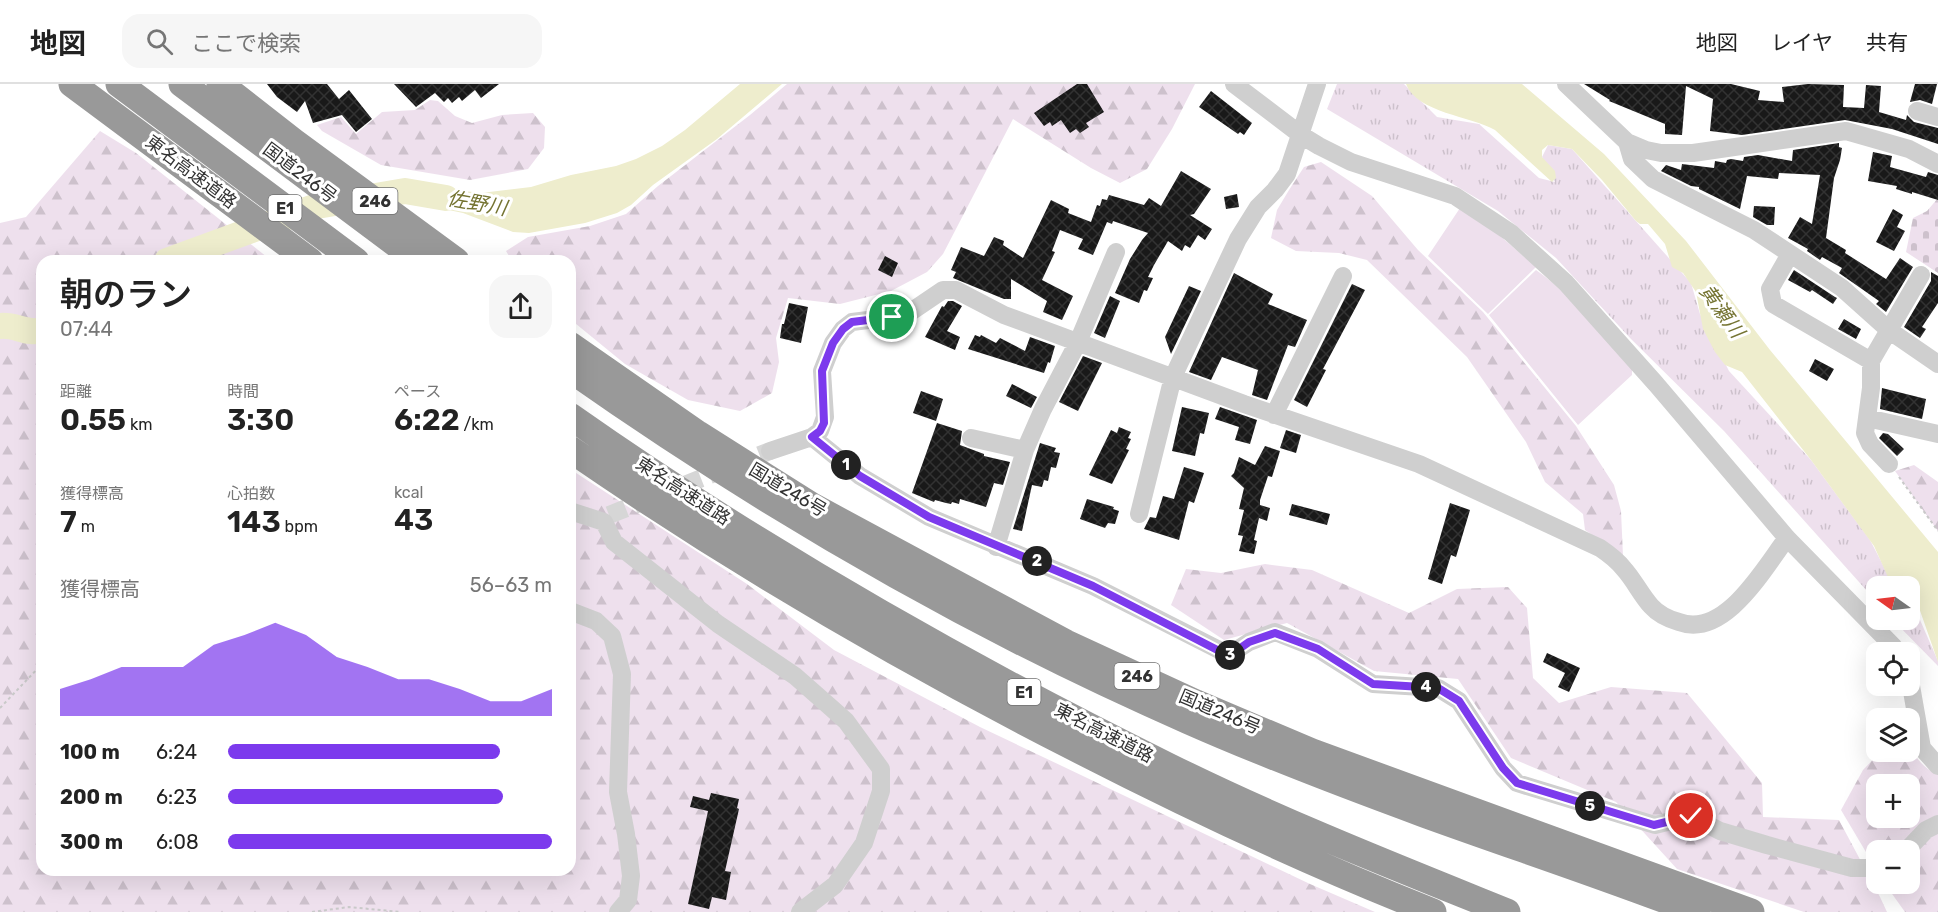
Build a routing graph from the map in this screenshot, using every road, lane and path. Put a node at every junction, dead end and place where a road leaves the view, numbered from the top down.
1 (72, 84) edge
2 (119, 84) edge
3 (182, 84) edge
4 (220, 84) edge
5 (1234, 84) edge
6 (1317, 84) edge
7 (1566, 84) edge
8 (1917, 111) dead end
9 (1938, 117) edge
10 (1301, 135) junction
11 (1627, 142) junction
12 (282, 147) junction
13 (1938, 164) edge
14 (1116, 252) dead end
15 (1791, 254) junction
16 (302, 255) edge
17 (348, 255) edge
18 (412, 255) edge
19 (447, 255) edge
20 (1921, 275) dead end
21 (1343, 276) dead end
22 (1890, 331) junction
23 (1078, 342) junction
24 (576, 349) edge
25 (1871, 361) junction
26 (1938, 364) edge
27 (576, 373) edge
28 (1173, 377) junction
29 (1274, 415) junction
30 (1867, 418) junction
31 (576, 420) edge
32 (1938, 434) edge
33 (812, 437) junction
34 (971, 438) dead end
35 (1026, 450) junction
36 (770, 451) tunnel mouth
37 (576, 453) edge
38 (1889, 464) joint
39 (576, 512) edge
40 (1139, 514) dead end
41 (1938, 531) edge
42 (1787, 538) junction
43 (996, 547) junction
44 (576, 613) edge
45 (1889, 642) edge
46 (36, 670) edge
47 (1913, 696) edge
48 (0, 708) edge
49 (1938, 766) edge
50 (1938, 824) edge
51 (1916, 840) edge
52 (1866, 868) edge
53 (312, 912) edge
54 (401, 912) edge
55 (618, 912) edge
56 (800, 912) edge
57 (1433, 912) edge
58 (1507, 912) edge
59 (1697, 912) edge
60 (1751, 912) edge

1 - 16 highway, 東名高速道路 / E1
2 - 17 highway, 東名高速道路 / E1
3 - 12 highway, 国道246号 / 246
4 - 12 highway, 国道246号 / 246
5 - 10 street
6 - 10 street
7 - 11 street
8 - 9 street
10 - 28 street
10 - 42 street
11 - 13 street
11 - 15 street
12 - 18 highway, 国道246号 / 246
12 - 19 highway, 国道246号 / 246
14 - 23 street
15 - 22 street
15 - 25 street
20 - 22 street
21 - 29 street
22 - 25 street
22 - 26 street
23 - 28 street
23 - 33 street
23 - 35 street
24 - 60 highway, 国道246号 / 246
25 - 30 street
27 - 59 highway, 国道246号 / 246
28 - 29 street
28 - 40 street
29 - 42 street
30 - 32 street
30 - 38 street
31 - 58 highway, 東名高速道路 / E1
33 - 36 street
33 - 43 street
34 - 35 street
35 - 43 street
37 - 57 highway, 東名高速道路 / E1
38 - 41 path
39 - 56 street
42 - 45 street
43 - 52 street
44 - 55 street
46 - 48 path
47 - 49 street
50 - 51 street
53 - 54 path

